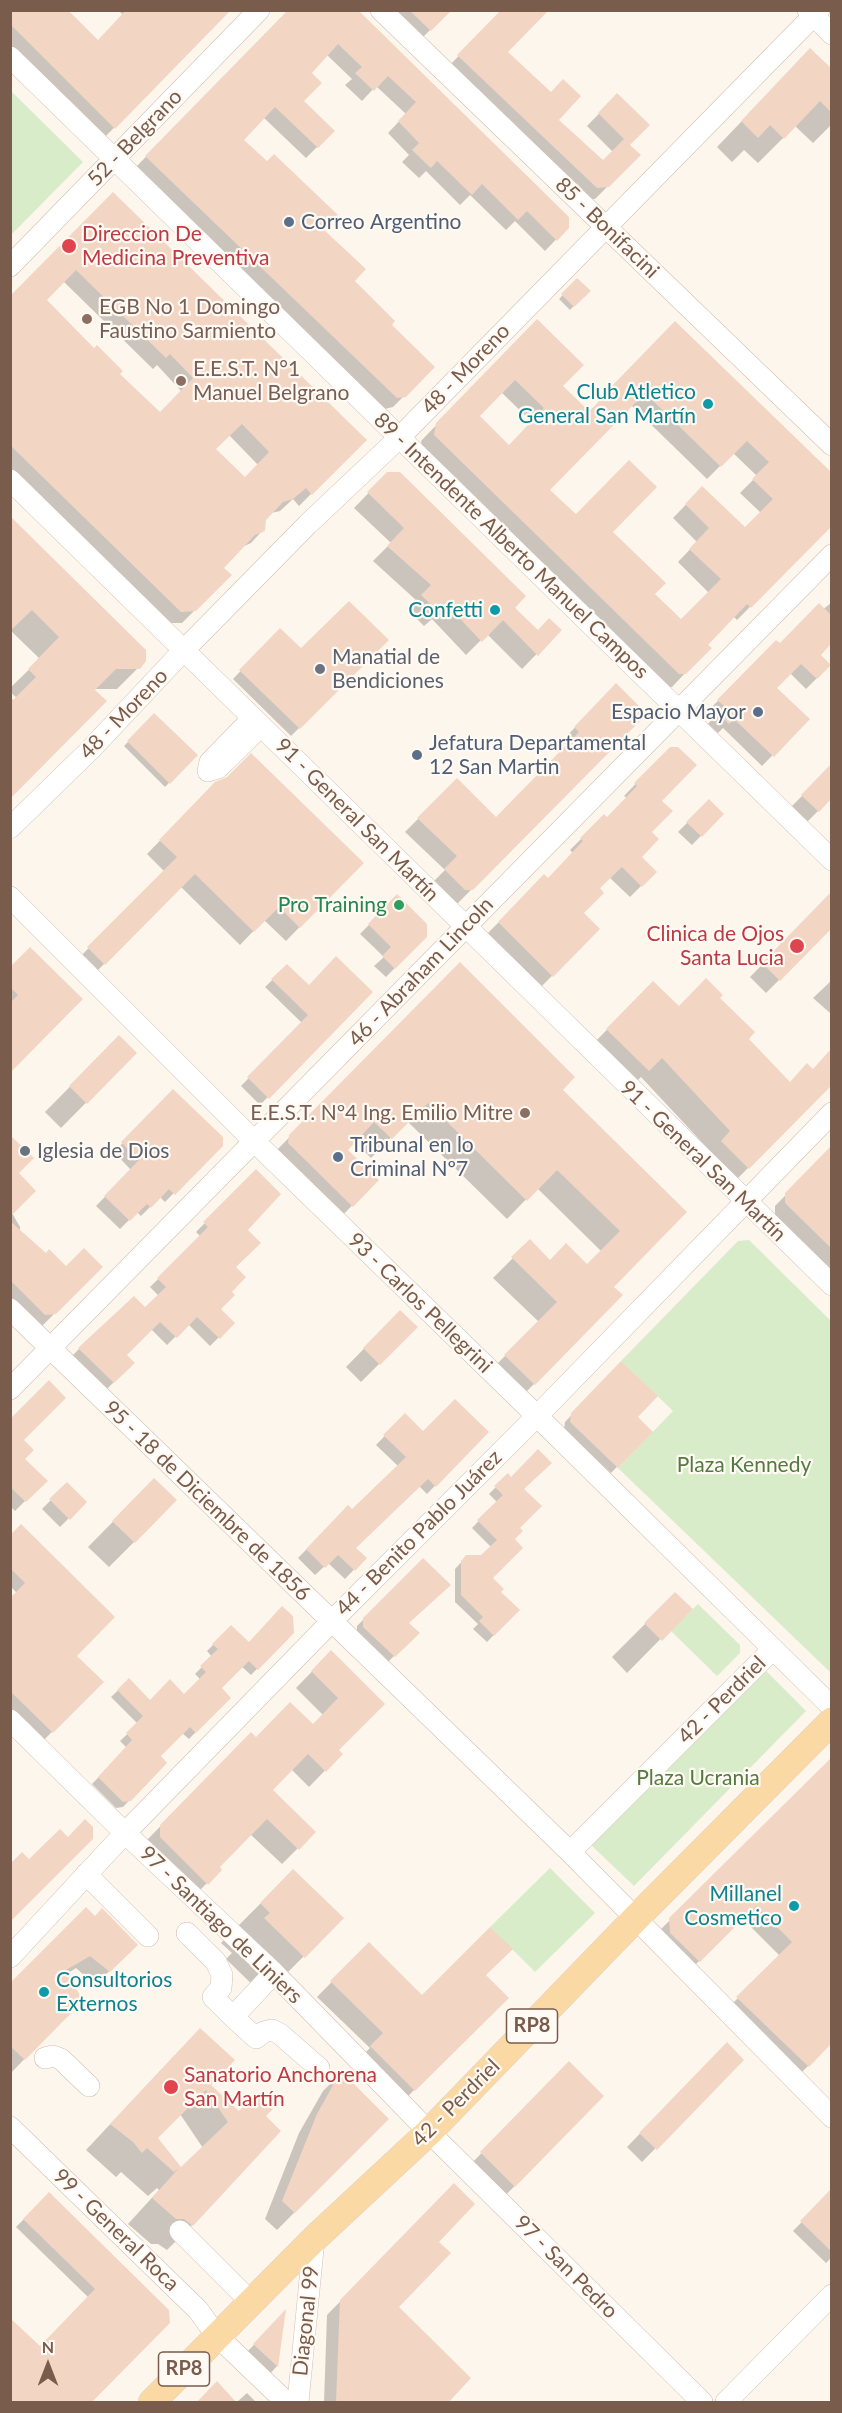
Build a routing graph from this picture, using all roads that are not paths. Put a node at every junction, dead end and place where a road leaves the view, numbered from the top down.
1 (259, 10) edge
2 (381, 10) edge
3 (814, 12) edge
4 (831, 34) edge
5 (10, 57) edge
6 (114, 160) junction
7 (607, 228) junction
8 (10, 266) edge
9 (399, 438) junction
10 (831, 445) edge
11 (10, 480) edge
12 (831, 555) edge
13 (184, 650) junction
14 (679, 708) junction
15 (10, 828) edge
16 (831, 860) edge
17 (10, 897) edge
18 (464, 926) junction
19 (831, 1113) edge
20 (255, 1142) junction
21 (744, 1202) junction
22 (831, 1285) edge
23 (10, 1309) edge
24 (50, 1348) junction
25 (10, 1389) edge
26 (537, 1416) junction
27 (331, 1622) junction
28 (772, 1650) junction
29 (831, 1707) edge
30 (10, 1720) edge
31 (831, 1721) edge
32 (125, 1833) junction
33 (570, 1852) junction
34 (86, 1874) junction
35 (635, 1919) junction
36 (187, 1933) dead end
37 (148, 1936) dead end
38 (10, 1957) edge
39 (274, 1973) junction
40 (233, 2017) junction
41 (45, 2058) dead end
42 (319, 2068) dead end
43 (89, 2086) dead end
44 (831, 2117) edge
45 (10, 2127) edge
46 (429, 2132) junction
47 (180, 2232) dead end
48 (314, 2239) junction
49 (831, 2295) edge
50 (251, 2302) junction
51 (217, 2336) junction
52 (152, 2403) edge
53 (286, 2403) edge
54 (298, 2403) edge
55 (702, 2403) edge
56 (726, 2403) edge

1 - 6 street, 52 - Belgrano
2 - 7 street, 85 - Bonifacini
3 - 4 street
3 - 7 street, 48 - Moreno
5 - 6 street, 89 - Intendente Alberto Manuel Campos
6 - 8 street, 52 - Belgrano
6 - 9 street, 89 - Intendente Alberto Manuel Campos
7 - 9 street, 48 - Moreno
7 - 10 street, 85 - Bonifacini
9 - 13 street, 48 - Moreno
9 - 14 street, 89 - Intendente Alberto Manuel Campos
11 - 13 street, 91 - General San Martín
12 - 14 street, 46 - Abraham Lincoln
13 - 15 street, 48 - Moreno
13 - 18 street, 91 - General San Martín
14 - 16 street, 89 - Intendente Alberto Manuel Campos
14 - 18 street, 46 - Abraham Lincoln
17 - 20 street, 93 - Carlos Pellegrini
18 - 20 street, 46 - Abraham Lincoln
18 - 21 street, 91 - General San Martín
19 - 21 street, 44 - Benito Pablo Juárez
20 - 24 street, 46 - Abraham Lincoln
20 - 26 street, 93 - Carlos Pellegrini
21 - 22 street, 91 - General San Martín
21 - 26 street, 44 - Benito Pablo Juárez
23 - 24 street, 95 - 18 de Diciembre de 1856
24 - 25 street, 46 - Abraham Lincoln
24 - 27 street, 95 - 18 de Diciembre de 1856
26 - 27 street, 44 - Benito Pablo Juárez
26 - 28 street, 93 - Carlos Pellegrini
27 - 32 street, 44 - Benito Pablo Juárez
27 - 33 street, 95 - 18 de Diciembre de 1856
28 - 29 street, 93 - Carlos Pellegrini
28 - 33 street, 42 - Perdriel
30 - 32 street, 97 - Santiago de Liniers
31 - 35 main road, 42 - Perdriel / RP8
32 - 34 street, 44 - Benito Pablo Juárez
32 - 39 street, 97 - Santiago de Liniers
33 - 35 street, 95 - 18 de Diciembre de 1856
34 - 37 street
34 - 38 street, 44 - Benito Pablo Juárez
35 - 44 street, 95 - 18 de Diciembre de 1856
35 - 46 main road, 42 - Perdriel / RP8
36 - 40 street
39 - 40 street
39 - 46 street, 97 - Santiago de Liniers
40 - 42 street
41 - 43 street
45 - 51 street, 99 - General Roca
46 - 48 main road, 42 - Perdriel / RP8
46 - 55 street, 97 - San Pedro
47 - 50 street
48 - 50 main road, 42 - Perdriel / RP8
48 - 54 street, Diagonal 99
49 - 56 street
50 - 51 main road, 42 - Perdriel / RP8
51 - 52 main road, 42 - Perdriel / RP8
51 - 53 street, 99 - General Roca

